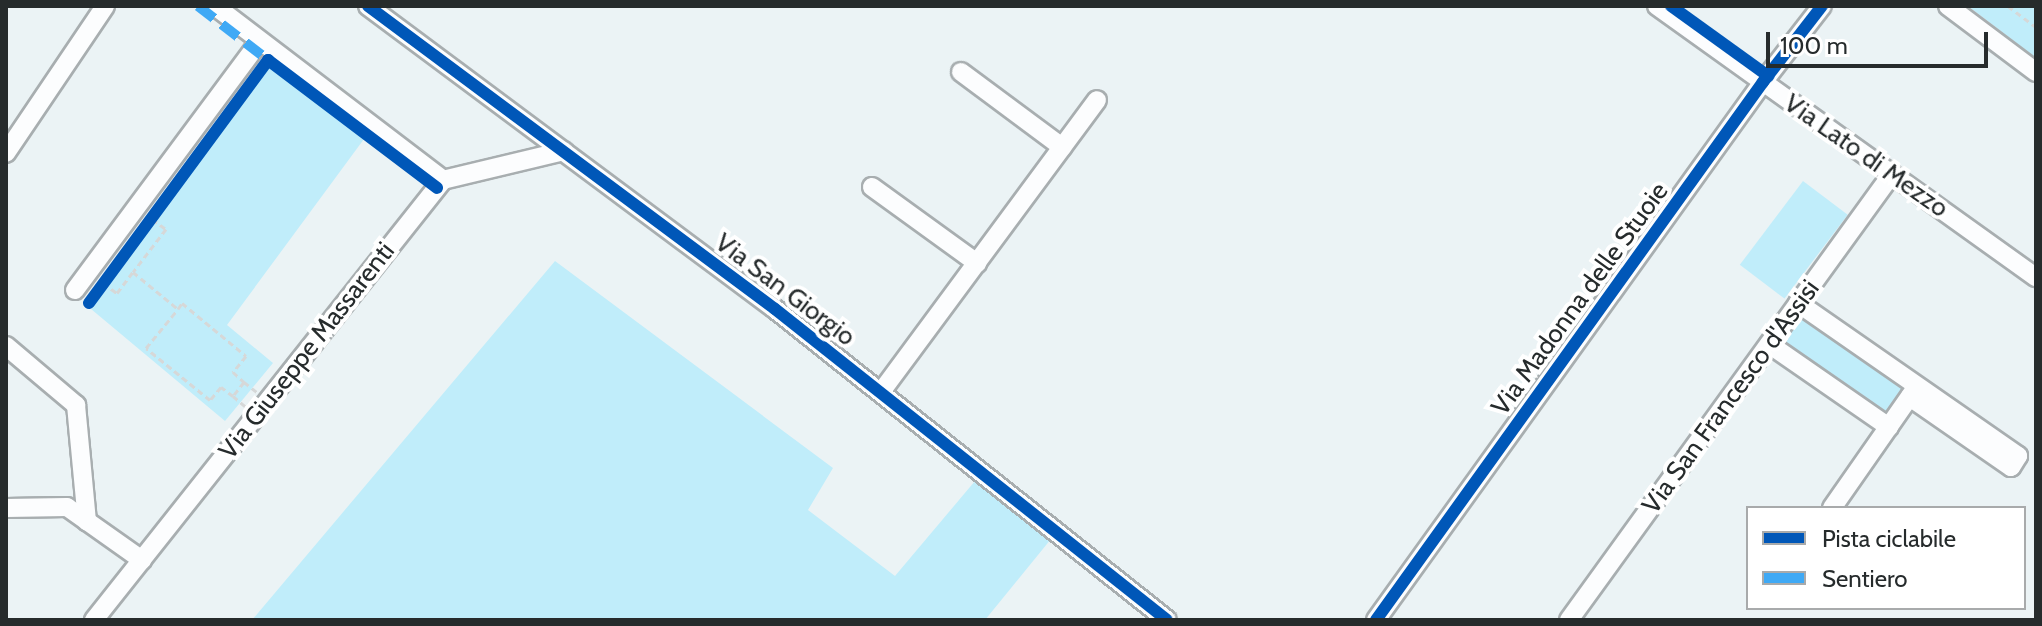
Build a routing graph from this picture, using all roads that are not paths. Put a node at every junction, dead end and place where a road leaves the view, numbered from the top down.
1 (105, 6) edge
2 (215, 6) edge
3 (368, 6) edge
4 (1657, 6) edge
5 (1822, 6) edge
6 (1948, 6) edge
7 (260, 41) junction
8 (961, 72) dead end
9 (2036, 72) edge
10 (1763, 82) junction
11 (1097, 100) dead end
12 (1062, 147) junction
13 (564, 151) junction
14 (6, 153) edge
15 (1892, 174) junction
16 (443, 180) junction
17 (872, 187) dead end
18 (977, 263) junction
19 (2036, 277) edge
20 (75, 290) dead end
21 (1798, 303) junction
22 (1769, 344) junction
23 (6, 346) edge
24 (881, 392) junction
25 (1913, 392) junction
26 (1889, 427) junction
27 (2018, 456) dead end
28 (1833, 506) edge
29 (6, 508) edge
30 (87, 521) junction
31 (142, 560) junction
32 (94, 620) edge
33 (1167, 620) edge
34 (1376, 620) edge
35 (1569, 620) edge

1 - 14 street
2 - 7 street
3 - 13 street, Via San Giorgio
4 - 10 street, Via Lato di Mezzo
5 - 10 street, Via Madonna delle Stuoie
6 - 9 street
7 - 16 street
7 - 20 street
8 - 12 street
10 - 15 street, Via Lato di Mezzo
10 - 34 street, Via Madonna delle Stuoie
11 - 12 street
12 - 18 street
13 - 16 street
13 - 24 street, Via San Giorgio
15 - 19 street, Via Lato di Mezzo
15 - 21 street, Via San Francesco d'Assisi
16 - 31 street, Via Giuseppe Massarenti
17 - 18 street
18 - 24 street
21 - 22 street, Via San Francesco d'Assisi
21 - 25 street
22 - 26 street
22 - 35 street, Via San Francesco d'Assisi
23 - 30 street
24 - 33 street, Via San Giorgio
25 - 26 street
25 - 27 street
26 - 28 street
29 - 30 street
30 - 31 street
31 - 32 street, Via Giuseppe Massarenti

